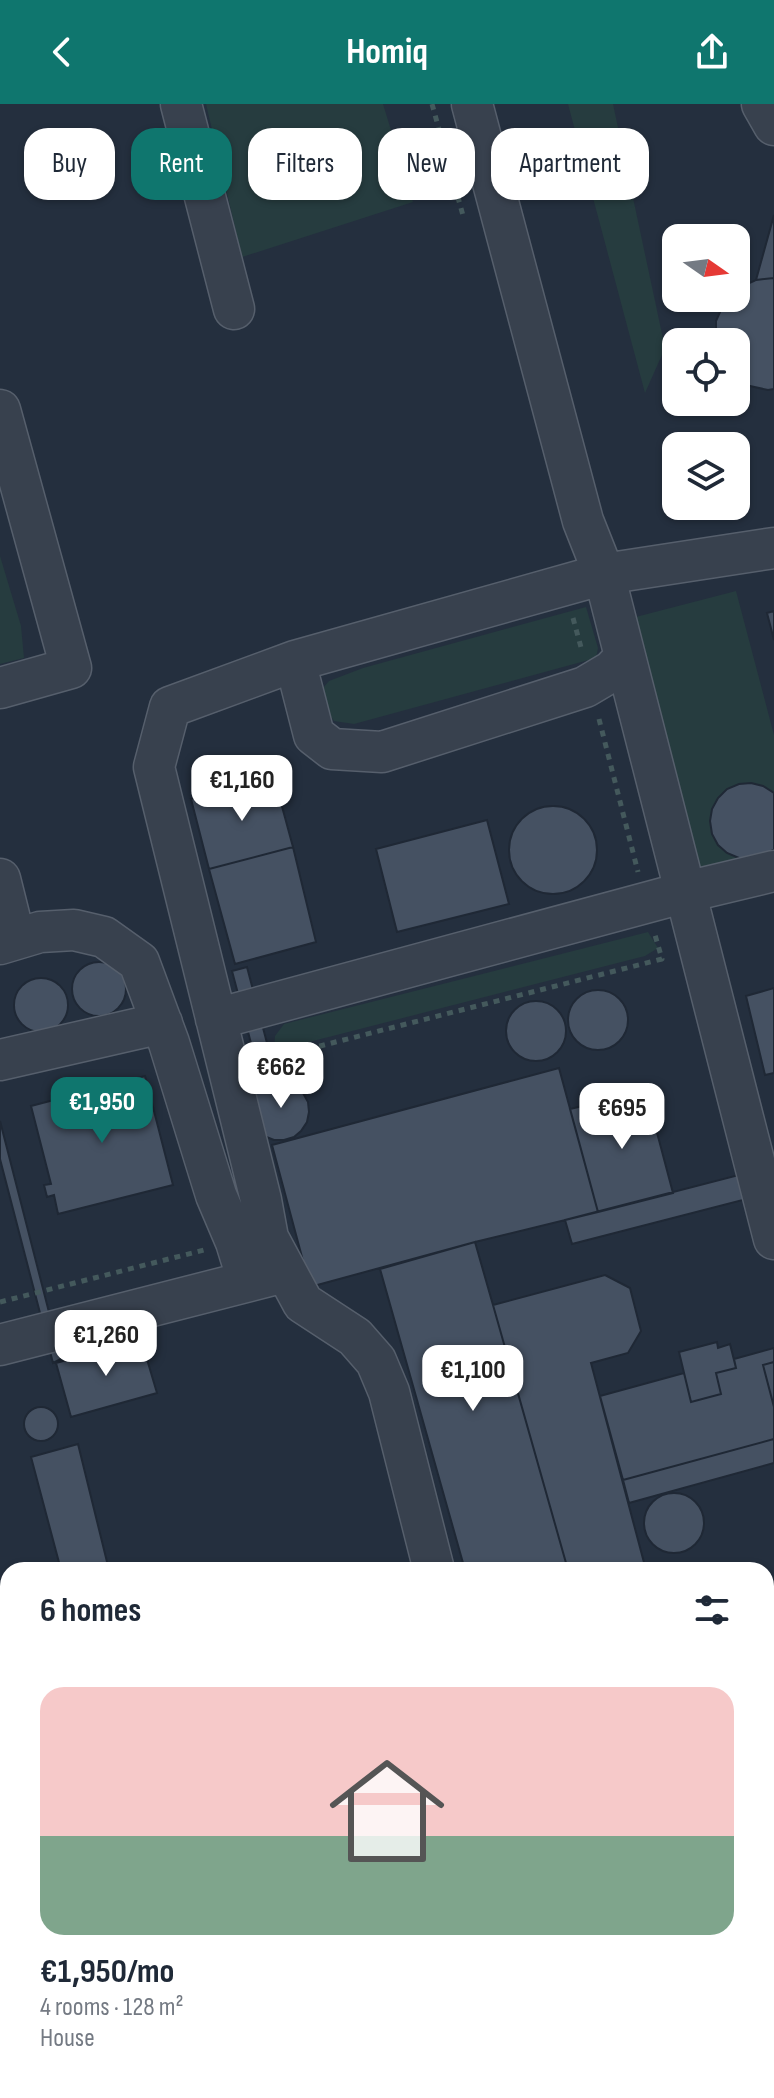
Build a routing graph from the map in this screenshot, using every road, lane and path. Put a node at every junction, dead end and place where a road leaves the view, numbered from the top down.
1 (181, 104) edge
2 (472, 104) edge
3 (762, 104) edge
4 (774, 125) edge
5 (234, 309) dead end
6 (0, 410) edge
7 (774, 548) edge
8 (604, 574) junction
9 (625, 657) junction
10 (295, 661) junction
11 (0, 688) edge
12 (774, 871) edge
13 (0, 879) edge
14 (686, 892) junction
15 (8, 941) edge
16 (216, 1019) junction
17 (162, 1023) junction
18 (0, 1060) edge
19 (774, 1239) edge
20 (236, 1242) junction
21 (266, 1276) junction
22 (0, 1302) edge
23 (0, 1345) edge
24 (432, 1562) edge

1 - 5 lane
2 - 8 lane
3 - 4 lane
6 - 11 lane
7 - 8 lane
8 - 9 lane
8 - 10 lane
9 - 10 lane
9 - 14 lane
10 - 16 lane
12 - 14 lane
13 - 15 lane
14 - 16 lane
14 - 19 lane
15 - 17 lane
16 - 21 lane
17 - 18 lane
17 - 20 lane
20 - 21 lane
20 - 22 path
21 - 23 lane
21 - 24 lane

